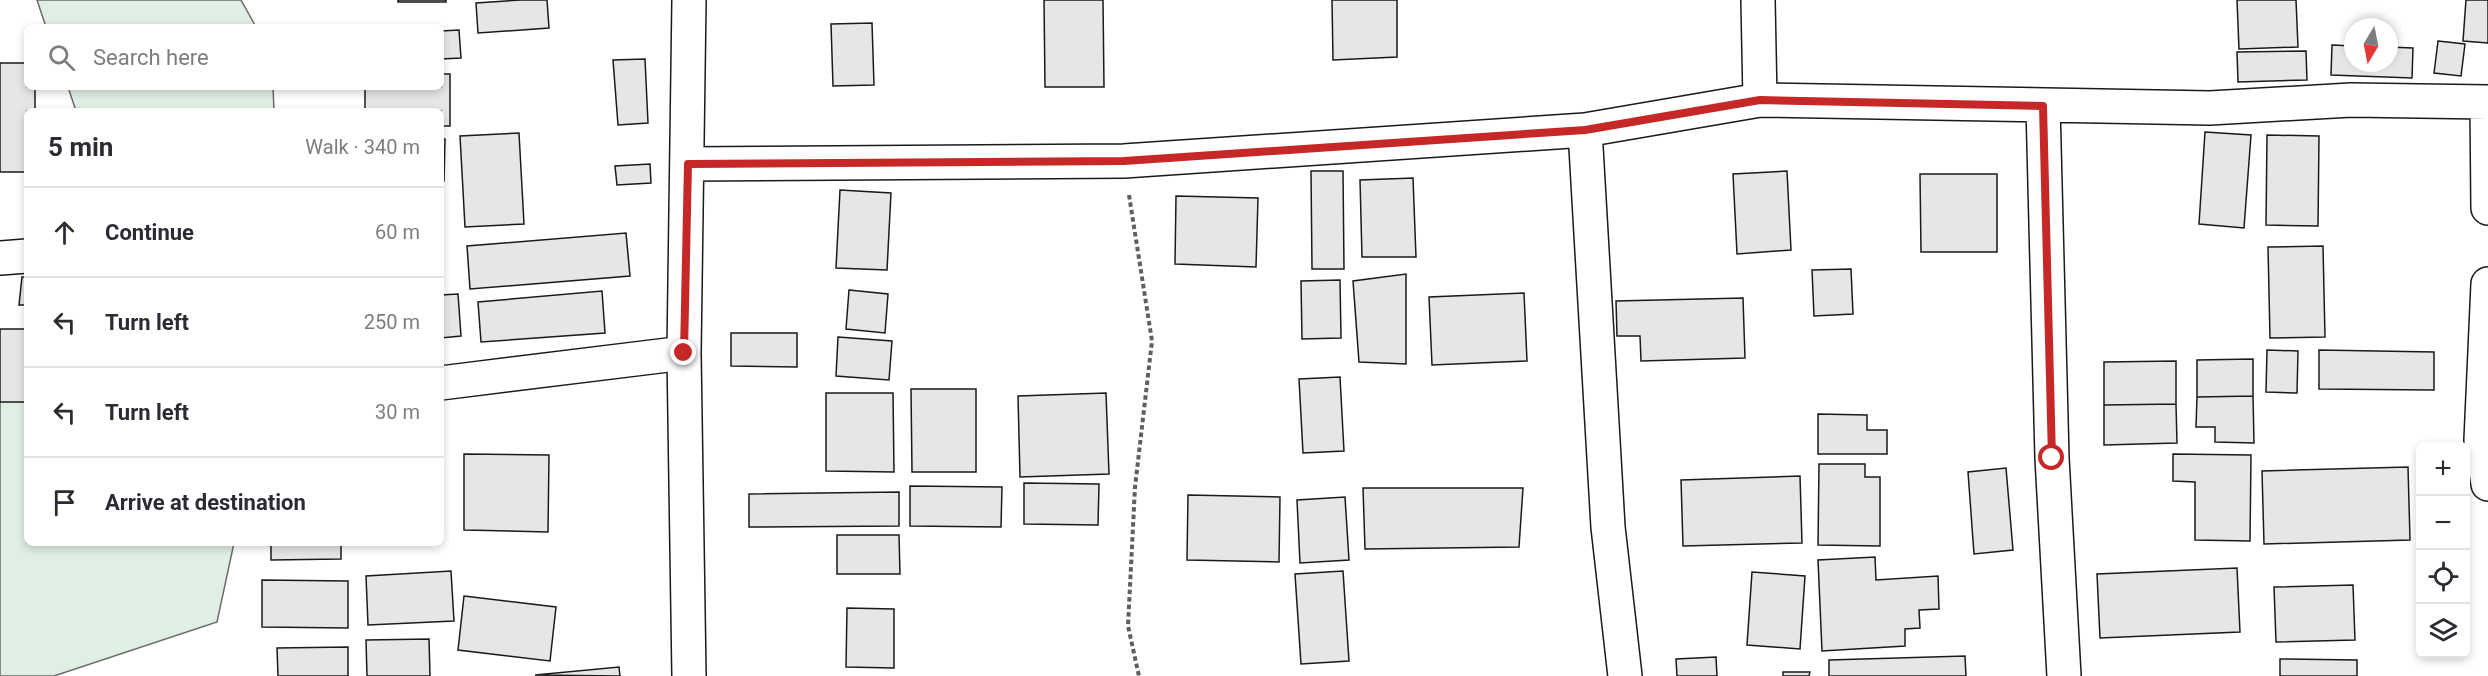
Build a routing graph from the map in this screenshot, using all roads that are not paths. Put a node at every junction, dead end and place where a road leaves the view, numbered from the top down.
1 (688, 0) edge
2 (1758, 0) edge
3 (1760, 100) junction
4 (2487, 102) edge
5 (2043, 106) junction
6 (1585, 130) junction
7 (688, 164) junction
8 (2488, 208) edge
9 (24, 256) edge
10 (0, 258) edge
11 (2488, 284) edge
12 (684, 353) junction
13 (444, 383) edge
14 (2488, 483) edge
15 (689, 676) edge
16 (1625, 676) edge
17 (2064, 676) edge

1 - 7 street
2 - 3 street
3 - 5 street
3 - 6 street
4 - 5 street
4 - 8 street
5 - 17 street
6 - 7 street
6 - 16 street
7 - 12 street
9 - 10 street
11 - 14 street
12 - 13 street
12 - 15 street

